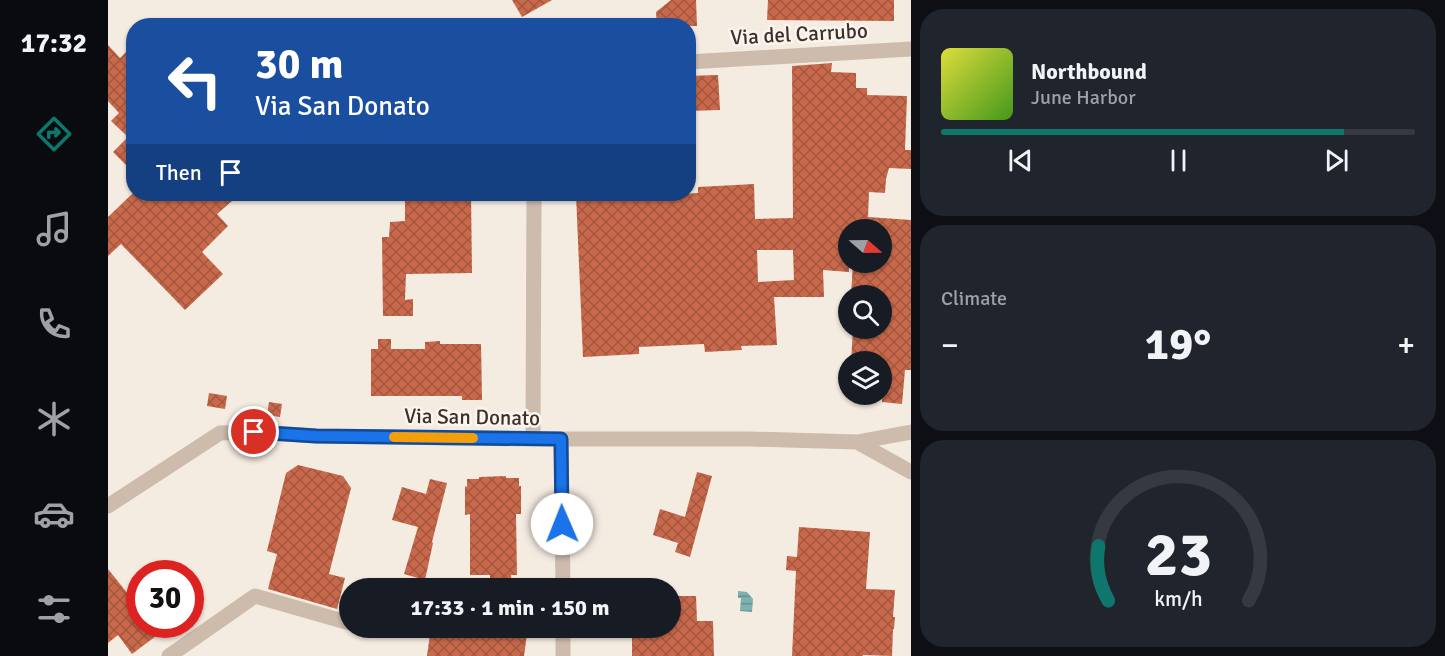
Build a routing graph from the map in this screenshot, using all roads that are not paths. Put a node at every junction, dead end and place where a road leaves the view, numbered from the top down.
1 (911, 49) edge
2 (696, 62) edge
3 (534, 201) edge
4 (911, 432) edge
5 (533, 439) junction
6 (561, 439) junction
7 (858, 442) junction
8 (911, 472) edge
9 (108, 506) edge
10 (562, 578) edge
11 (339, 620) edge
12 (563, 638) edge
13 (169, 656) edge
14 (563, 656) edge

1 - 2 street, Via del Carrubo
3 - 5 street
4 - 7 street, Via San Donato
5 - 6 street, Via San Donato
5 - 9 street, Via San Donato
6 - 7 street, Via San Donato
6 - 10 street
7 - 8 street
11 - 13 street
12 - 14 street

